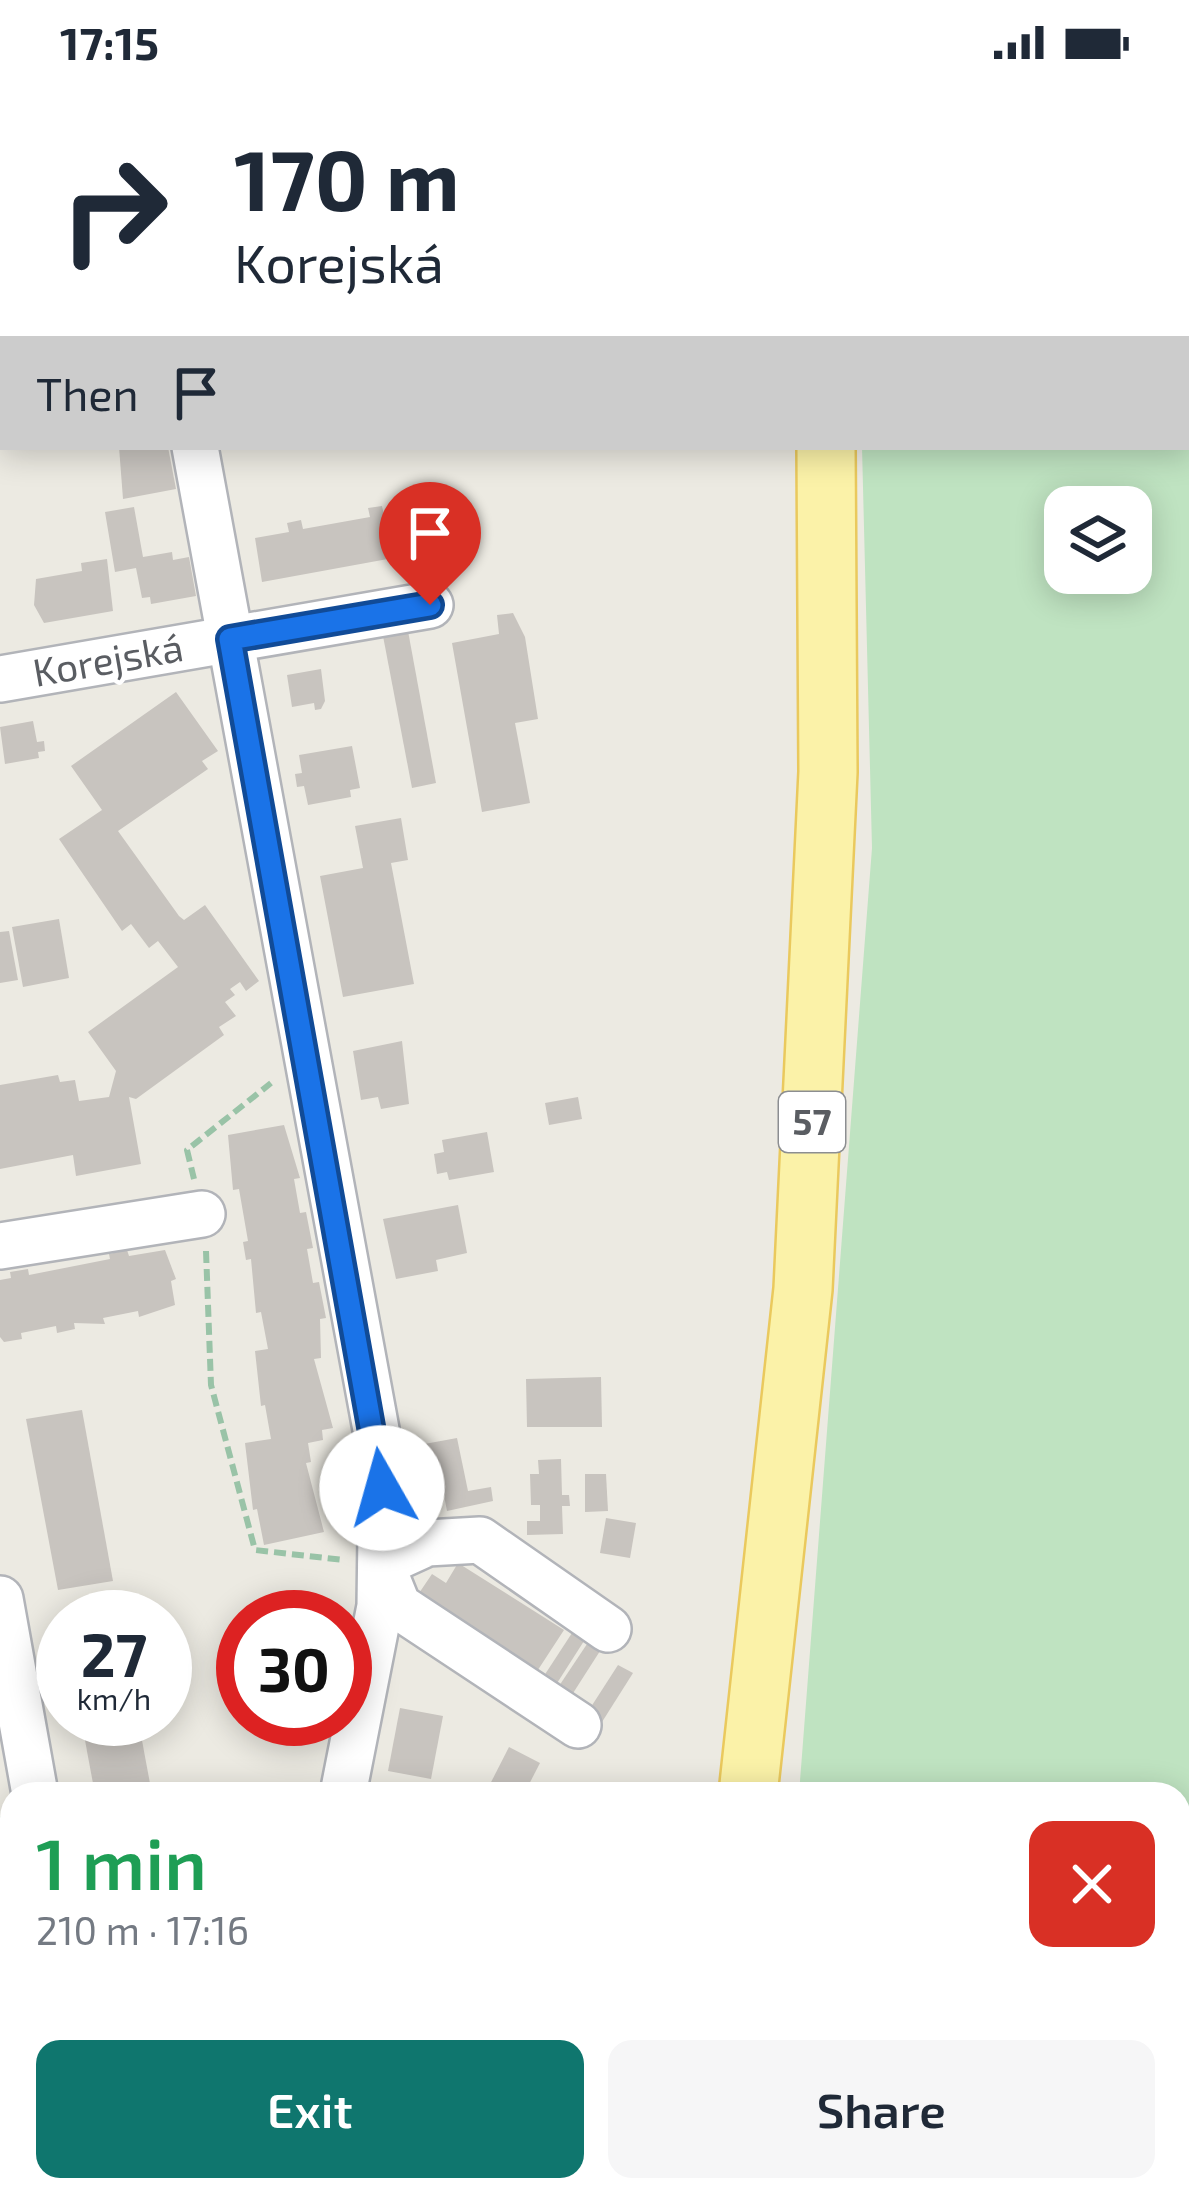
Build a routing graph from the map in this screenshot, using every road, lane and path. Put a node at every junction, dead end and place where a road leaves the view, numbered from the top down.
1 (196, 450) edge
2 (826, 450) edge
3 (430, 605) dead end
4 (230, 639) junction
5 (0, 679) edge
6 (307, 1054) junction
7 (202, 1214) junction
8 (0, 1246) edge
9 (381, 1564) junction
10 (0, 1599) edge
11 (608, 1629) dead end
12 (578, 1725) dead end
13 (21, 1782) edge
14 (345, 1782) edge
15 (749, 1782) edge

1 - 4 street
2 - 15 main road, 57
3 - 4 street, Korejská
4 - 5 street, Korejská
4 - 6 street
6 - 7 path
6 - 9 street
7 - 8 street
7 - 9 path
9 - 11 street
9 - 12 street
9 - 14 street
10 - 13 street

